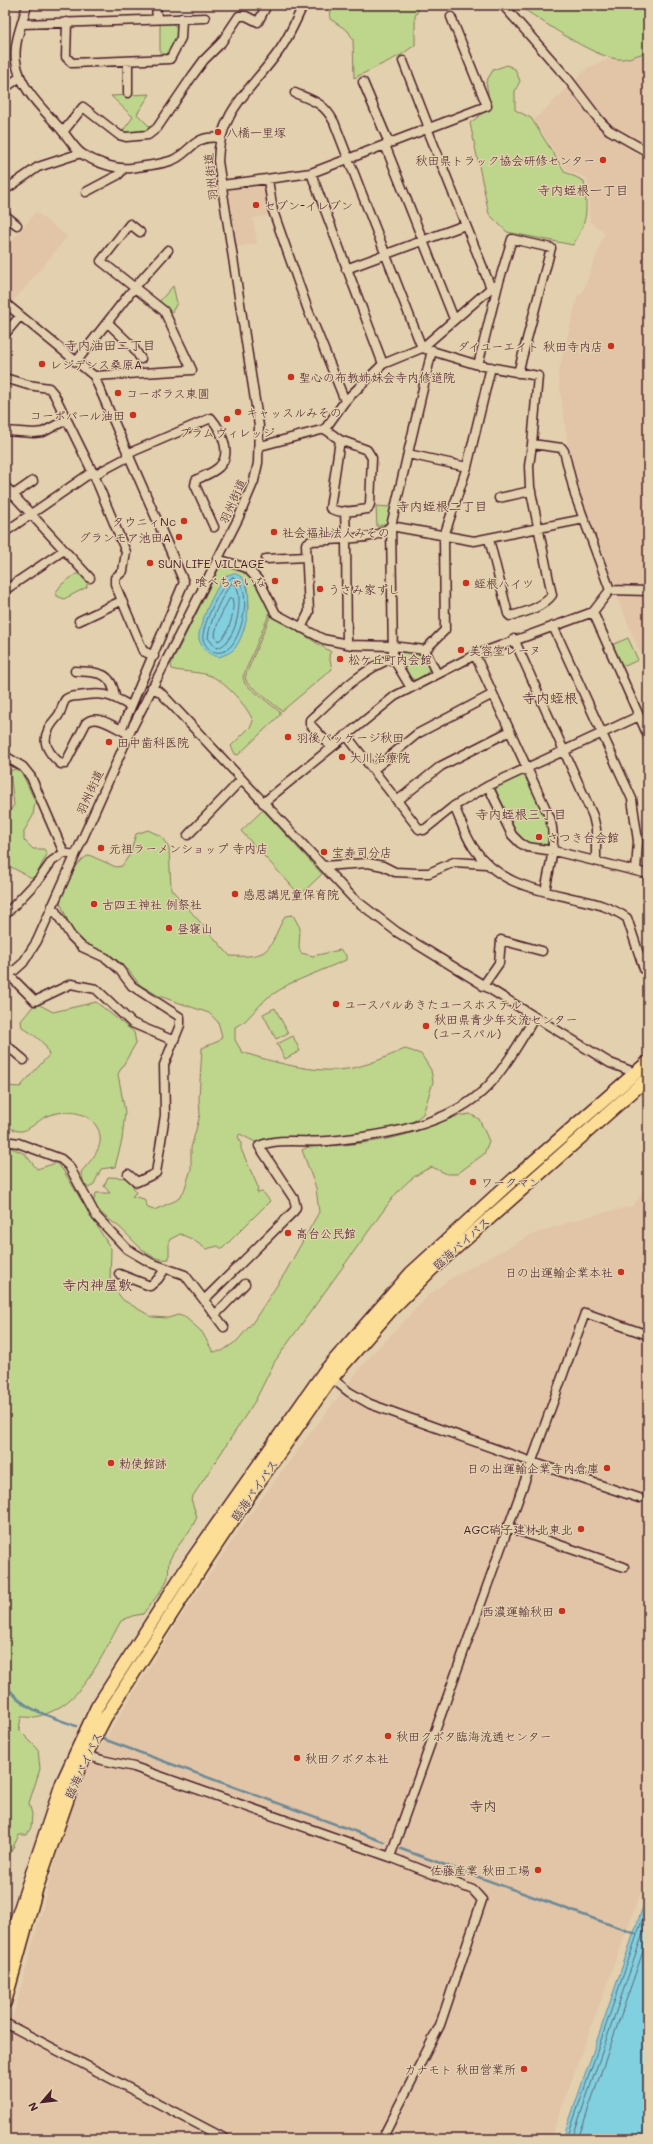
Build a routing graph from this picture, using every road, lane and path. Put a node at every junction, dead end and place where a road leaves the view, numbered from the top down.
1 (27, 5) edge
2 (156, 5) edge
3 (267, 5) edge
4 (303, 5) edge
5 (503, 5) edge
6 (451, 16) dead end
7 (182, 18) junction
8 (205, 18) dead end
9 (156, 19) junction
10 (67, 22) junction
11 (22, 24) junction
12 (128, 61) junction
13 (403, 61) dead end
14 (20, 77) junction
15 (363, 82) dead end
16 (5, 88) edge
17 (128, 93) dead end
18 (295, 93) dead end
19 (428, 128) junction
20 (63, 132) junction
21 (220, 138) junction
22 (387, 144) junction
23 (648, 152) edge
24 (81, 153) junction
25 (348, 160) junction
26 (121, 168) junction
27 (311, 174) junction
28 (268, 180) junction
29 (222, 185) junction
30 (5, 190) edge
31 (86, 192) dead end
32 (5, 215) edge
33 (17, 225) dead end
34 (465, 225) junction
35 (140, 232) dead end
36 (424, 241) junction
37 (168, 250) dead end
38 (386, 255) junction
39 (346, 269) junction
40 (494, 287) junction
41 (134, 288) junction
42 (5, 303) edge
43 (20, 316) junction
44 (454, 319) junction
45 (107, 322) junction
46 (5, 334) edge
47 (422, 348) junction
48 (432, 350) junction
49 (141, 359) dead end
50 (76, 362) junction
51 (383, 364) junction
52 (478, 365) junction
53 (491, 367) junction
54 (518, 373) junction
55 (94, 376) junction
56 (5, 378) edge
57 (345, 401) junction
58 (66, 420) junction
59 (325, 429) junction
60 (5, 431) edge
61 (340, 440) junction
62 (532, 444) junction
63 (260, 446) junction
64 (408, 454) junction
65 (128, 455) junction
66 (467, 467) junction
67 (93, 473) junction
68 (33, 481) dead end
69 (5, 486) edge
70 (531, 492) junction
71 (13, 495) junction
72 (499, 498) dead end
73 (345, 511) junction
74 (30, 515) junction
75 (584, 519) junction
76 (391, 526) junction
77 (214, 527) dead end
78 (540, 528) junction
79 (5, 532) edge
80 (444, 536) junction
81 (346, 539) junction
82 (490, 539) junction
83 (64, 550) junction
84 (306, 557) junction
85 (217, 559) junction
86 (266, 559) dead end
87 (90, 578) dead end
88 (5, 590) edge
89 (610, 590) junction
90 (648, 591) edge
91 (121, 601) junction
92 (593, 612) junction
93 (79, 621) dead end
94 (553, 626) junction
95 (301, 628) junction
96 (514, 640) junction
97 (347, 644) junction
98 (392, 646) junction
99 (425, 650) junction
100 (475, 655) junction
101 (154, 656) junction
102 (393, 658) junction
103 (75, 671) dead end
104 (436, 674) junction
105 (152, 687) junction
106 (411, 688) junction
107 (493, 694) junction
108 (115, 697) junction
109 (130, 706) junction
110 (639, 716) junction
111 (121, 730) junction
112 (510, 731) junction
113 (602, 733) junction
114 (130, 734) junction
115 (346, 735) junction
116 (648, 736) edge
117 (331, 747) junction
118 (564, 750) junction
119 (5, 756) edge
120 (526, 768) junction
121 (373, 770) junction
122 (241, 780) junction
123 (488, 786) junction
124 (397, 801) junction
125 (263, 803) junction
126 (454, 806) junction
127 (188, 835) dead end
128 (554, 851) junction
129 (64, 853) junction
130 (74, 856) junction
131 (596, 861) junction
132 (486, 864) junction
133 (323, 866) junction
134 (636, 871) junction
135 (648, 874) edge
136 (545, 891) junction
137 (52, 906) junction
138 (5, 915) edge
139 (542, 951) dead end
140 (648, 972) edge
141 (8, 978) edge
142 (483, 986) junction
143 (535, 1017) junction
144 (172, 1040) junction
145 (5, 1044) edge
146 (24, 1060) dead end
147 (648, 1062) edge
148 (636, 1073) junction
149 (648, 1078) edge
150 (5, 1141) edge
151 (128, 1174) dead end
152 (165, 1269) junction
153 (119, 1274) dead end
154 (245, 1284) dead end
155 (204, 1300) junction
156 (215, 1315) junction
157 (224, 1327) dead end
158 (648, 1335) edge
159 (327, 1375) junction
160 (532, 1462) junction
161 (639, 1498) dead end
162 (507, 1527) junction
163 (624, 1567) dead end
164 (81, 1753) junction
165 (390, 1858) junction
166 (5, 1964) edge
167 (5, 2002) edge
168 (5, 2023) edge
169 (226, 2139) edge
170 (382, 2139) edge

1 - 11 street
2 - 9 street
3 - 20 street
4 - 21 street, 羽州街道
5 - 23 street
6 - 19 street
7 - 8 street
7 - 9 street
7 - 12 street
9 - 10 street
10 - 11 street
10 - 12 street
11 - 14 street
12 - 17 street
13 - 19 street
14 - 16 street
14 - 20 street
15 - 22 street
18 - 25 street
19 - 22 street
19 - 34 street
20 - 24 street
21 - 26 street
21 - 29 street, 羽州街道
22 - 25 street
22 - 36 street
24 - 26 street
24 - 30 street
25 - 27 street
25 - 38 street
26 - 31 street
27 - 28 street
27 - 39 street
28 - 29 street
28 - 57 street
29 - 63 street, 羽州街道
32 - 33 street
34 - 36 street
34 - 40 street
35 - 41 street
36 - 38 street
36 - 44 street
37 - 41 street
38 - 39 street
38 - 47 street
39 - 51 street
40 - 44 street
40 - 52 street
40 - 54 street
41 - 45 street
41 - 55 street
42 - 43 street
43 - 46 street
43 - 50 street
44 - 47 street
45 - 49 street
45 - 50 street
47 - 48 street
47 - 51 street
48 - 52 street
48 - 64 street
50 - 55 street
51 - 57 street
52 - 53 street
53 - 54 street
53 - 66 street
54 - 62 street
55 - 65 street
56 - 58 street
57 - 59 street
58 - 60 street
58 - 67 street
59 - 61 street
59 - 63 street
61 - 73 street
61 - 73 street
62 - 70 street
62 - 75 street
63 - 85 street, 羽州街道
64 - 66 street
64 - 76 street
65 - 67 street
65 - 77 street
65 - 101 street
66 - 80 street
67 - 74 street
67 - 91 street
68 - 71 street
69 - 71 street
70 - 72 street
70 - 78 street
71 - 74 street
73 - 81 street
74 - 79 street
74 - 83 street
75 - 78 street
75 - 89 street
76 - 80 street
76 - 81 street
76 - 98 street
78 - 82 street
78 - 82 street
80 - 82 street
80 - 99 street
81 - 84 street
81 - 97 street
83 - 87 street
83 - 88 street
84 - 86 street
84 - 95 street
85 - 95 street
85 - 105 street, 羽州街道
89 - 90 street
89 - 92 street
91 - 93 street
91 - 101 street
92 - 94 street
92 - 110 street
94 - 96 street
94 - 113 street
95 - 97 street
96 - 100 street
96 - 118 street
97 - 98 street
98 - 99 street
98 - 102 street
99 - 104 street
100 - 104 street
100 - 107 street
101 - 109 street
102 - 106 street
102 - 117 street
103 - 108 street
104 - 106 street
105 - 114 street, 羽州街道
105 - 122 street
106 - 115 street
107 - 112 street
107 - 121 street
108 - 109 street
108 - 111 street
109 - 111 street
110 - 113 street
110 - 116 street
111 - 114 street
112 - 120 street
112 - 124 street
113 - 118 street
113 - 134 street
114 - 130 street, 羽州街道
115 - 117 street
115 - 121 street
117 - 125 street
118 - 120 street
118 - 131 street
119 - 129 street
120 - 123 street
120 - 128 street
121 - 124 street
122 - 125 street
122 - 127 street
123 - 126 street
123 - 128 street
124 - 126 street
125 - 133 street
126 - 132 street
128 - 131 street
128 - 136 street
129 - 130 street
129 - 138 street
130 - 137 street, 羽州街道
131 - 134 street
132 - 133 street
132 - 136 street
133 - 142 street
134 - 135 street
136 - 140 street
137 - 141 street, 羽州街道
137 - 144 street
139 - 142 street
141 - 144 street
142 - 143 street
143 - 148 street
143 - 155 street
144 - 151 street
145 - 146 street
147 - 148 highway, 臨海バイパス
148 - 159 highway, 臨海バイパス
149 - 159 highway, 臨海バイパス
150 - 152 street
152 - 153 street
152 - 155 street
154 - 156 street
155 - 156 street
156 - 157 street
158 - 160 street
159 - 160 street
159 - 164 highway, 臨海バイパス
160 - 161 street
160 - 162 street
162 - 163 street
162 - 165 street
164 - 165 street
164 - 166 highway, 臨海バイパス
164 - 167 highway, 臨海バイパス
165 - 170 street
168 - 169 street

